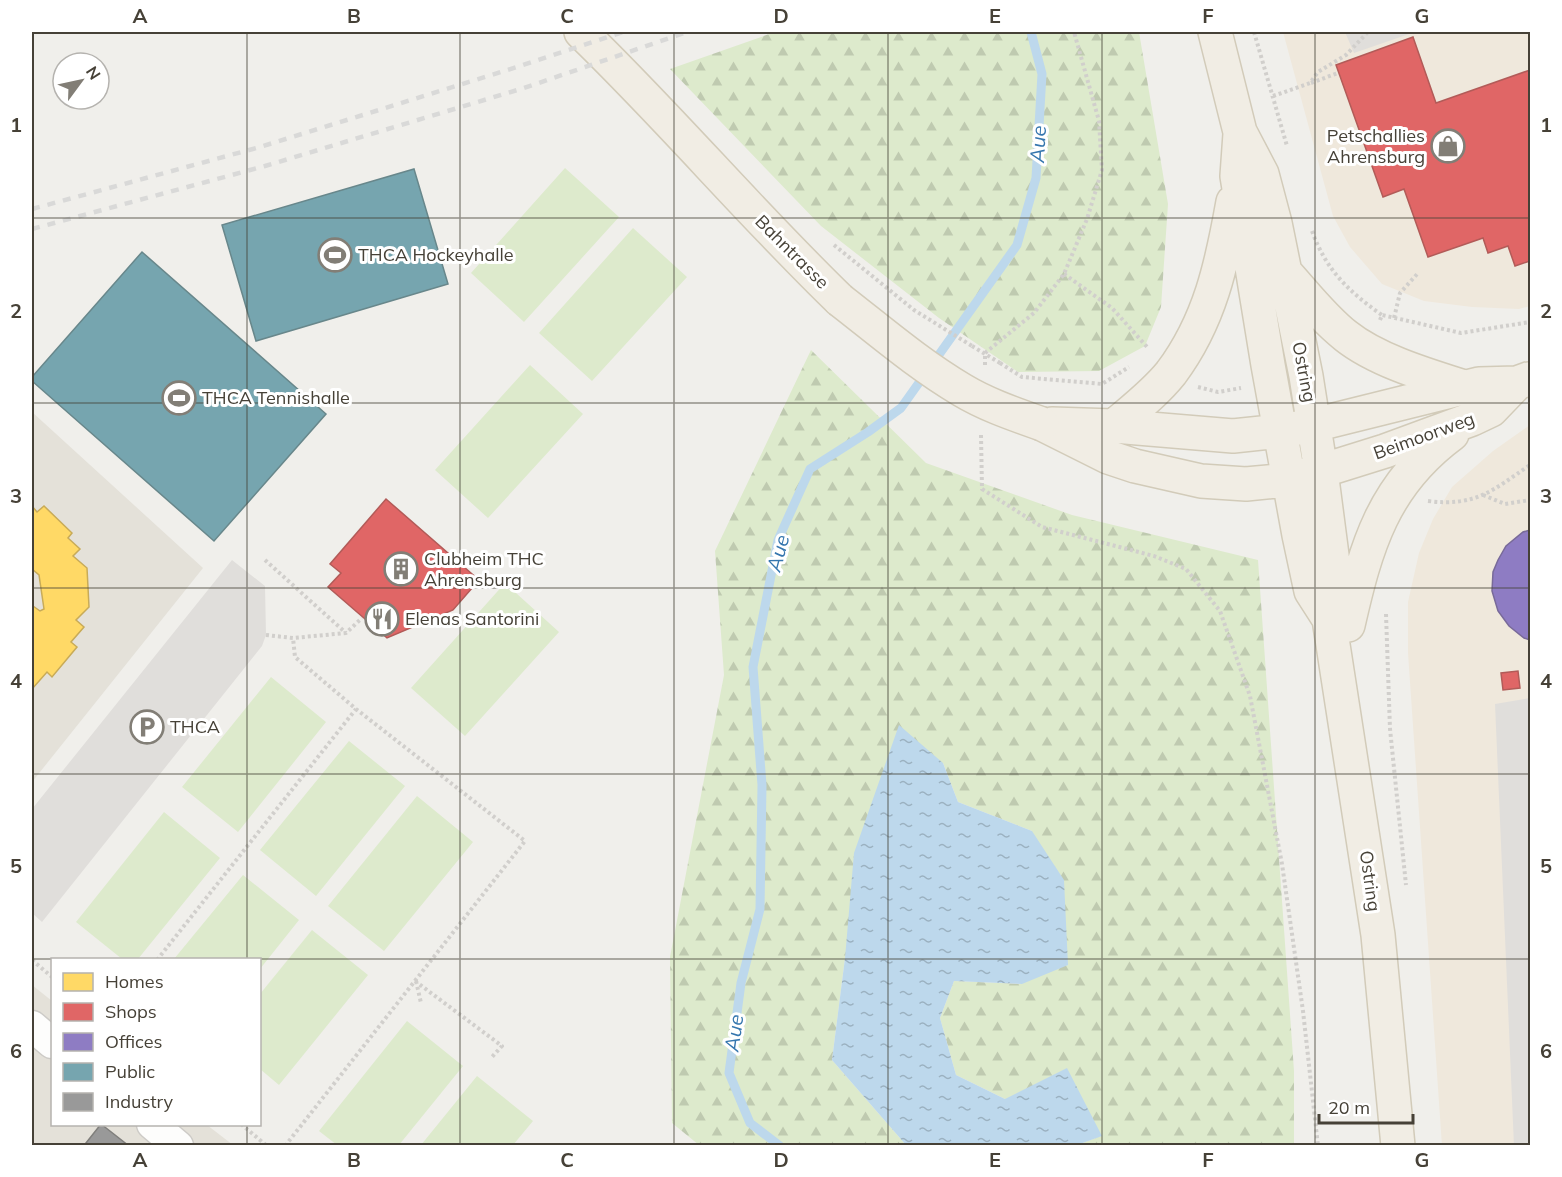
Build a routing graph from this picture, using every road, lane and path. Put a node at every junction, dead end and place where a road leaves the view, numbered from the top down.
1 (580, 32) edge
2 (1074, 32) edge
3 (1215, 32) edge
4 (1254, 32) edge
5 (1368, 32) edge
6 (1338, 73) dead end
7 (1310, 83) junction
8 (1273, 96) junction
9 (1240, 132) junction
10 (1288, 151) dead end
11 (1237, 176) junction
12 (1311, 227) dead end
13 (833, 244) dead end
14 (1284, 271) junction
15 (1419, 272) dead end
16 (1064, 274) junction
17 (1382, 315) dead end
18 (1394, 318) dead end
19 (1152, 352) dead end
20 (985, 353) dead end
21 (1524, 381) edge
22 (1102, 384) dead end
23 (1464, 387) junction
24 (1472, 419) junction
25 (1042, 424) junction
26 (1314, 425) junction
27 (1114, 426) junction
28 (1281, 431) junction
29 (981, 451) dead end
30 (1530, 465) edge
31 (1321, 471) junction
32 (1288, 480) junction
33 (1483, 495) junction
34 (1530, 500) edge
35 (1422, 510) dead end
36 (265, 560) dead end
37 (1386, 613) dead end
38 (362, 618) dead end
39 (1329, 619) junction
40 (346, 633) junction
41 (266, 635) dead end
42 (293, 638) junction
43 (1336, 674) junction
44 (356, 709) junction
45 (1406, 890) dead end
46 (159, 958) edge
47 (32, 960) edge
48 (51, 976) edge
49 (415, 981) junction
50 (421, 1003) dead end
51 (32, 1026) edge
52 (51, 1042) edge
53 (492, 1057) dead end
54 (153, 1126) edge
55 (242, 1126) edge
56 (178, 1146) edge
57 (267, 1146) edge
58 (285, 1146) edge
59 (1318, 1146) edge
60 (1398, 1146) edge

1 - 25 main road, Bahntrasse, bridge
2 - 16 path
3 - 9 main road, Ostring
4 - 8 path
5 - 7 path
6 - 7 path
7 - 8 path
8 - 10 path
9 - 11 main road, Ostring
9 - 14 main road, Ostring
11 - 27 main road
11 - 28 main road, Ostring
12 - 17 path
13 - 22 path, bridge
14 - 23 main road
14 - 26 main road, Ostring
15 - 18 path
16 - 19 path
16 - 20 path
21 - 23 main road, Beimoorweg
21 - 24 main road, Beimoorweg
23 - 26 main road, Beimoorweg
24 - 31 main road, Beimoorweg
24 - 43 main road
25 - 27 main road, Bahntrasse
25 - 32 main road, Bahntrasse
26 - 28 main road, Bahntrasse
26 - 31 main road, Ostring
27 - 28 main road, Bahntrasse
28 - 32 main road, Ostring
29 - 59 path
30 - 33 path
31 - 32 main road, Bahntrasse
31 - 39 main road, Ostring
32 - 39 main road, Ostring
33 - 34 path
33 - 35 path
36 - 40 path
37 - 45 path
38 - 40 path
39 - 43 main road, Ostring
40 - 42 path
41 - 42 path
42 - 44 path
43 - 60 main road, Ostring
44 - 46 path
44 - 49 path
47 - 48 path
49 - 50 path
49 - 53 path
49 - 58 path
51 - 52 street
54 - 56 street
55 - 57 path

